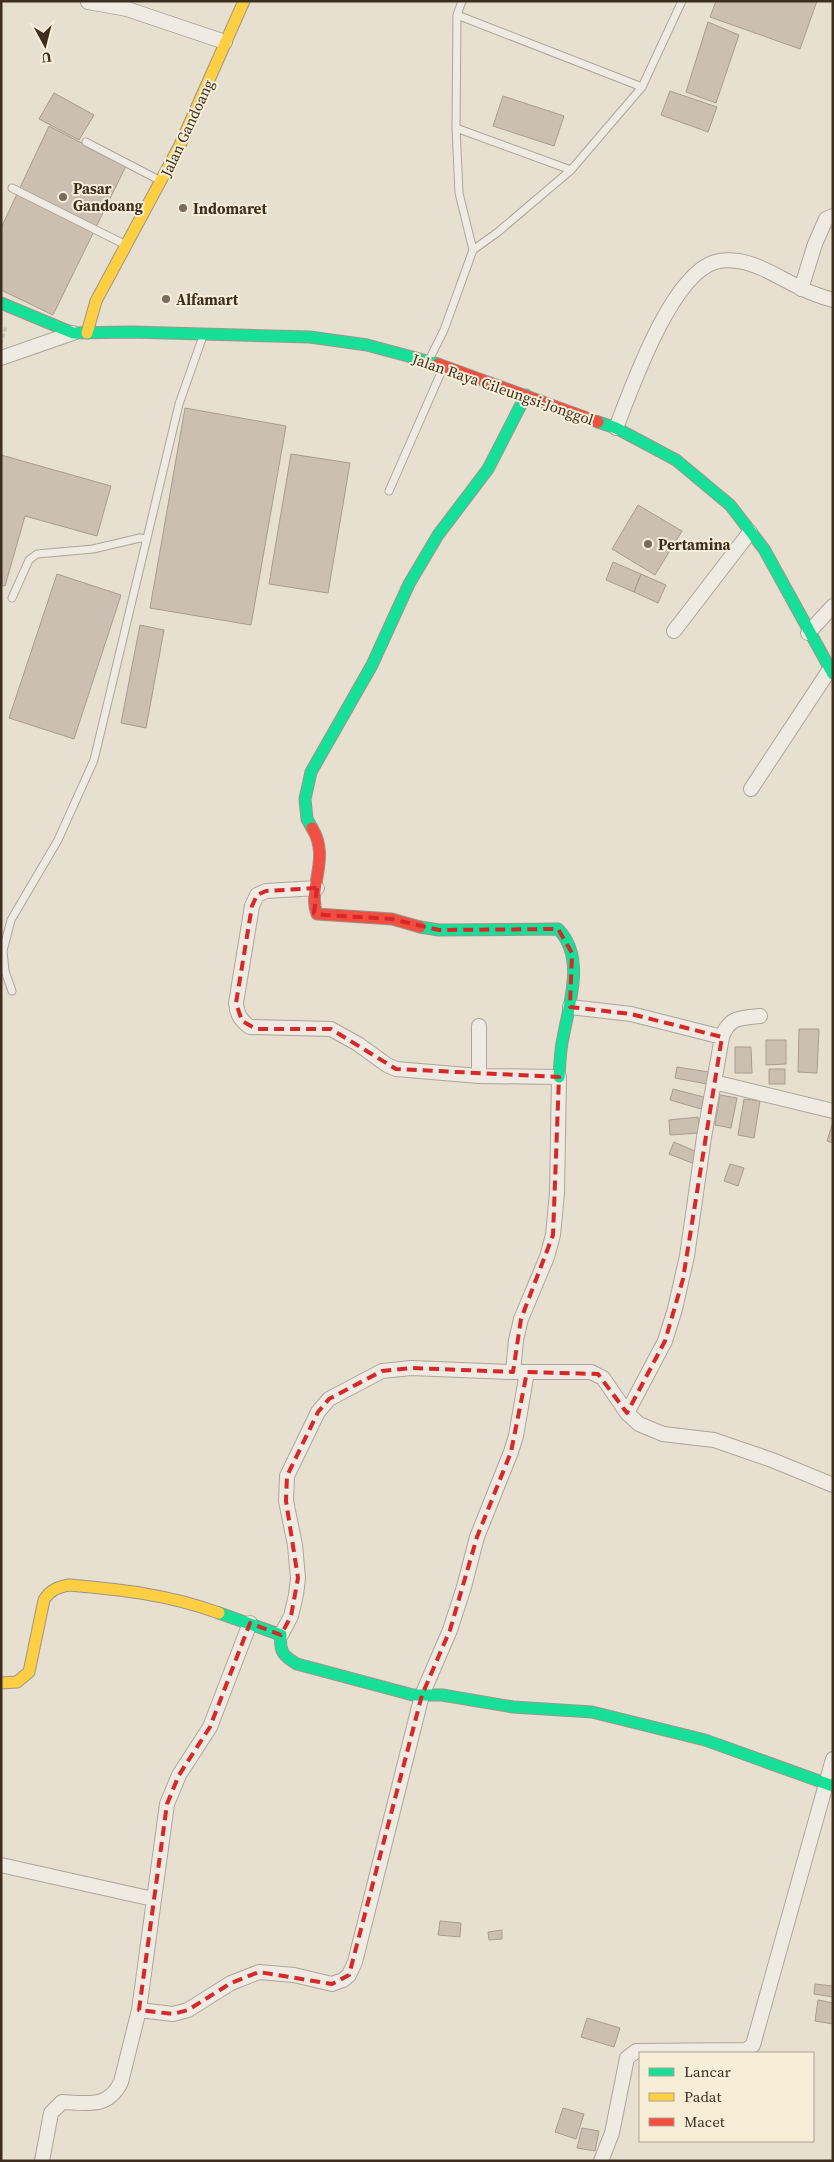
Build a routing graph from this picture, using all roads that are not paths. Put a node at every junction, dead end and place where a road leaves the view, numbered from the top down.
1 (244, 1) edge
2 (462, 1) edge
3 (682, 1) edge
4 (88, 2) edge
5 (457, 15) junction
6 (225, 42) junction
7 (642, 87) junction
8 (456, 128) junction
9 (86, 142) dead end
10 (571, 170) junction
11 (162, 181) junction
12 (12, 188) dead end
13 (833, 216) edge
14 (125, 244) junction
15 (472, 250) junction
16 (801, 289) junction
17 (833, 300) edge
18 (1, 303) edge
19 (73, 333) junction
20 (87, 333) junction
21 (204, 334) junction
22 (1, 358) edge
23 (428, 361) junction
24 (444, 366) junction
25 (526, 395) junction
26 (616, 428) junction
27 (389, 491) dead end
28 (750, 532) junction
29 (147, 539) junction
30 (12, 598) dead end
31 (833, 606) edge
32 (674, 631) dead end
33 (808, 633) junction
34 (831, 672) edge
35 (751, 789) dead end
36 (316, 888) junction
37 (12, 991) dead end
38 (570, 1007) junction
39 (760, 1016) dead end
40 (479, 1026) dead end
41 (722, 1037) junction
42 (479, 1076) junction
43 (560, 1077) junction
44 (714, 1082) junction
45 (833, 1111) edge
46 (512, 1372) junction
47 (527, 1372) junction
48 (627, 1413) junction
49 (833, 1485) edge
50 (250, 1623) junction
51 (281, 1635) junction
52 (1, 1683) edge
53 (422, 1694) junction
54 (833, 1759) edge
55 (829, 1785) edge
56 (1, 1865) edge
57 (153, 1898) junction
58 (139, 2010) junction
59 (42, 2161) edge
60 (600, 2161) edge

1 - 6 street, Jalan Gandoang
2 - 5 lane
3 - 7 lane
4 - 6 street
5 - 7 lane
5 - 8 lane
6 - 11 street, Jalan Gandoang
7 - 10 lane
8 - 10 lane
8 - 15 lane
9 - 11 lane
10 - 15 lane
11 - 14 street, Jalan Gandoang
12 - 14 lane
13 - 16 street
14 - 20 street, Jalan Gandoang
15 - 23 lane
16 - 17 street
16 - 26 street
18 - 19 street, Jalan Raya Cileungsi-Jonggol
19 - 20 street, Jalan Raya Cileungsi-Jonggol
19 - 22 street
20 - 21 street, Jalan Raya Cileungsi-Jonggol
21 - 23 street, Jalan Raya Cileungsi-Jonggol
21 - 29 lane
23 - 24 street, Jalan Raya Cileungsi-Jonggol
24 - 25 street, Jalan Raya Cileungsi-Jonggol
24 - 27 lane
25 - 26 street, Jalan Raya Cileungsi-Jonggol
25 - 36 street
26 - 28 street, Jalan Raya Cileungsi-Jonggol
28 - 32 street
28 - 33 street, Jalan Raya Cileungsi-Jonggol
29 - 30 lane
29 - 37 lane
31 - 33 street
33 - 34 street, Jalan Raya Cileungsi-Jonggol
34 - 35 street
36 - 38 street
36 - 42 street
38 - 41 street
38 - 43 street
39 - 41 street
40 - 42 street
41 - 44 street
42 - 43 street
43 - 46 street
44 - 45 street
44 - 48 street
46 - 47 street
46 - 51 street
47 - 48 street
47 - 53 street
48 - 49 street
50 - 51 street
50 - 52 street
50 - 57 street
51 - 53 street
53 - 55 street
53 - 58 street
54 - 55 street
55 - 60 street
56 - 57 street
57 - 58 street
58 - 59 street

